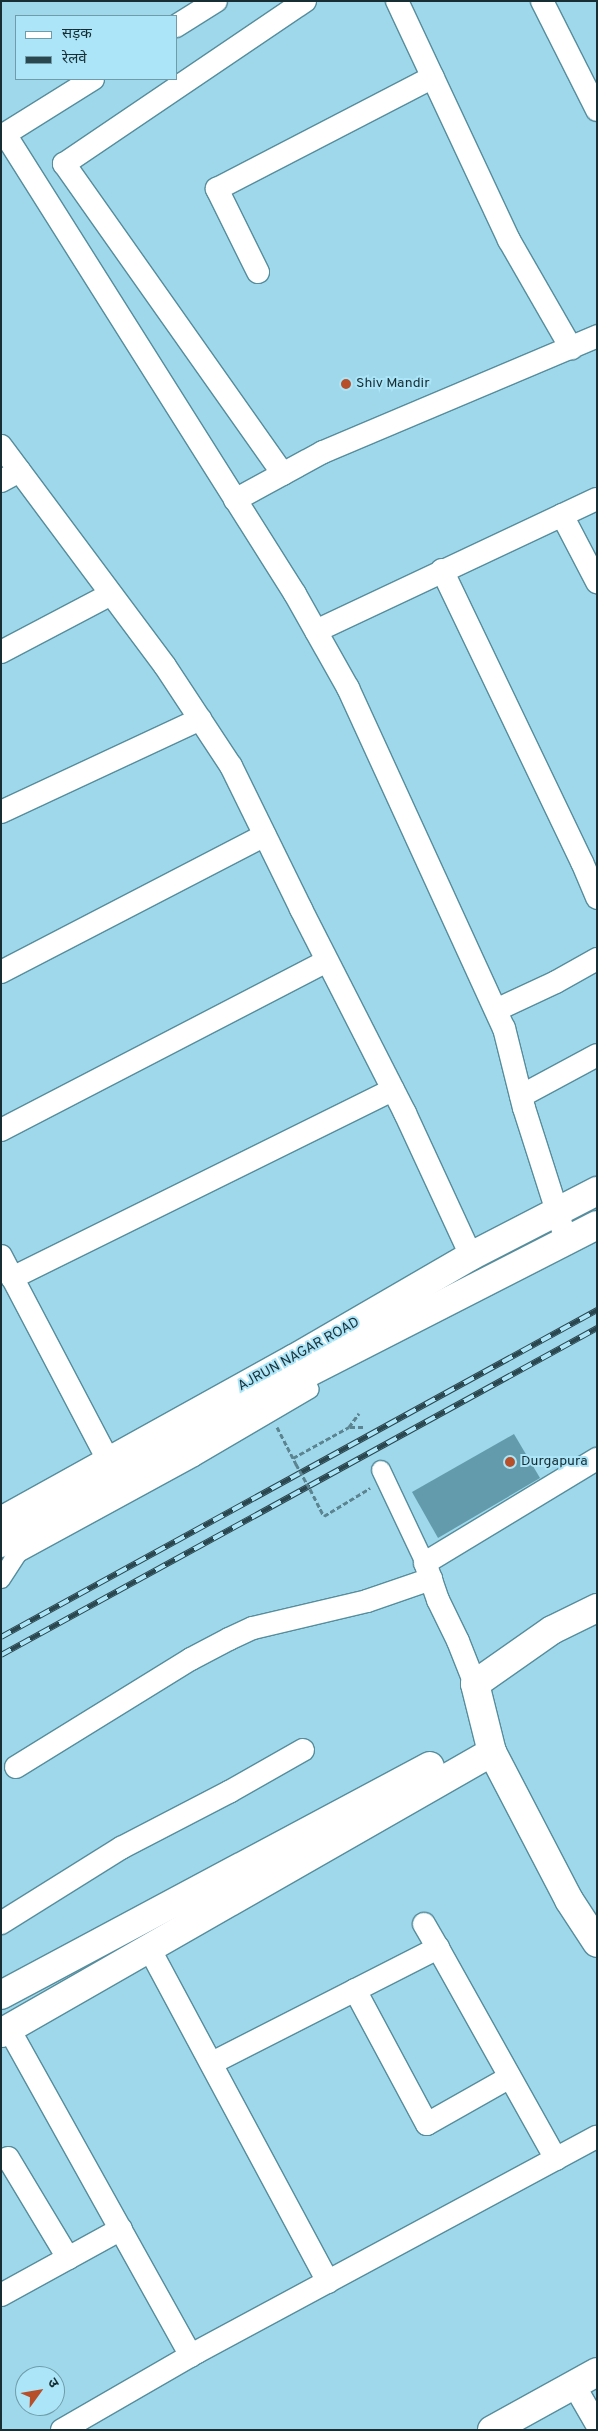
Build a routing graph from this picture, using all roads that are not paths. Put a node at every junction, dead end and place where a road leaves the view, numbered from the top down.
1 (216, 1) edge
2 (305, 1) edge
3 (397, 1) edge
4 (542, 1) edge
5 (178, 25) edge
6 (433, 77) junction
7 (90, 80) edge
8 (597, 110) edge
9 (105, 222) junction
10 (74, 244) junction
11 (258, 272) dead end
12 (597, 336) edge
13 (571, 348) junction
14 (1, 446) edge
15 (283, 474) junction
16 (11, 476) edge
17 (597, 499) edge
18 (235, 500) junction
19 (562, 514) junction
20 (442, 570) junction
21 (597, 582) edge
22 (111, 594) junction
23 (316, 631) junction
24 (1, 652) edge
25 (200, 719) junction
26 (1, 812) edge
27 (265, 835) junction
28 (597, 898) edge
29 (597, 959) edge
30 (327, 961) junction
31 (1, 972) edge
32 (496, 1010) junction
33 (597, 1055) edge
34 (393, 1090) junction
35 (521, 1096) junction
36 (1, 1130) edge
37 (597, 1191) edge
38 (556, 1211) junction
39 (597, 1225) edge
40 (566, 1240) junction
41 (1, 1256) edge
42 (471, 1256) junction
43 (12, 1278) junction
44 (295, 1358) junction
45 (597, 1460) edge
46 (113, 1469) junction
47 (383, 1475) road end
48 (1, 1521) edge
49 (1, 1543) edge
50 (428, 1571) junction
51 (1, 1579) edge
52 (597, 1608) edge
53 (475, 1684) junction
54 (489, 1744) junction
55 (303, 1750) dead end
56 (16, 1767) dead end
57 (1, 1923) edge
58 (424, 1924) dead end
59 (597, 1942) edge
60 (149, 1948) junction
61 (438, 1948) junction
62 (355, 1990) junction
63 (1, 1995) edge
64 (5, 2031) edge
65 (212, 2063) junction
66 (510, 2077) junction
67 (597, 2137) edge
68 (8, 2158) dead end
69 (556, 2159) junction
70 (121, 2229) junction
71 (68, 2258) junction
72 (328, 2282) junction
73 (1, 2295) edge
74 (191, 2356) junction
75 (585, 2379) edge
76 (597, 2425) edge
77 (62, 2430) edge
78 (492, 2430) edge

1 - 5 street
2 - 9 street
3 - 6 street
4 - 8 street
6 - 11 street
6 - 13 street
7 - 10 street
9 - 10 street
9 - 15 street
10 - 18 street
12 - 13 street
13 - 15 street
14 - 16 street
15 - 18 street
16 - 22 street
17 - 19 street
18 - 23 street
19 - 20 street
19 - 21 street
20 - 23 street
20 - 28 street
22 - 24 street
22 - 25 street
23 - 32 street
25 - 26 street
25 - 27 street
27 - 30 street
27 - 31 street
29 - 32 street
30 - 34 street
30 - 36 street
32 - 35 street
33 - 35 street
34 - 42 street
34 - 43 street
35 - 38 street
37 - 38 street, AJRUN NAGAR ROAD
38 - 40 street
38 - 42 street, AJRUN NAGAR ROAD
39 - 40 street, AJRUN NAGAR ROAD
40 - 46 street, AJRUN NAGAR ROAD
41 - 43 street
42 - 44 street, AJRUN NAGAR ROAD
43 - 46 street
44 - 46 street, AJRUN NAGAR ROAD
44 - 51 street
45 - 50 street
46 - 48 street, AJRUN NAGAR ROAD
46 - 49 street, AJRUN NAGAR ROAD
47 - 50 street
50 - 53 street
50 - 56 street
52 - 53 street
53 - 54 street
54 - 59 street
54 - 60 street
54 - 63 street
55 - 57 street
58 - 61 street
60 - 64 street
60 - 65 street
61 - 62 street
61 - 66 street
62 - 65 street
62 - 66 street
64 - 70 street
65 - 72 street
66 - 69 street
67 - 69 street
68 - 71 street
69 - 72 street
70 - 71 street
70 - 74 street
71 - 73 street
72 - 74 street
74 - 77 street
75 - 76 street
75 - 78 street

